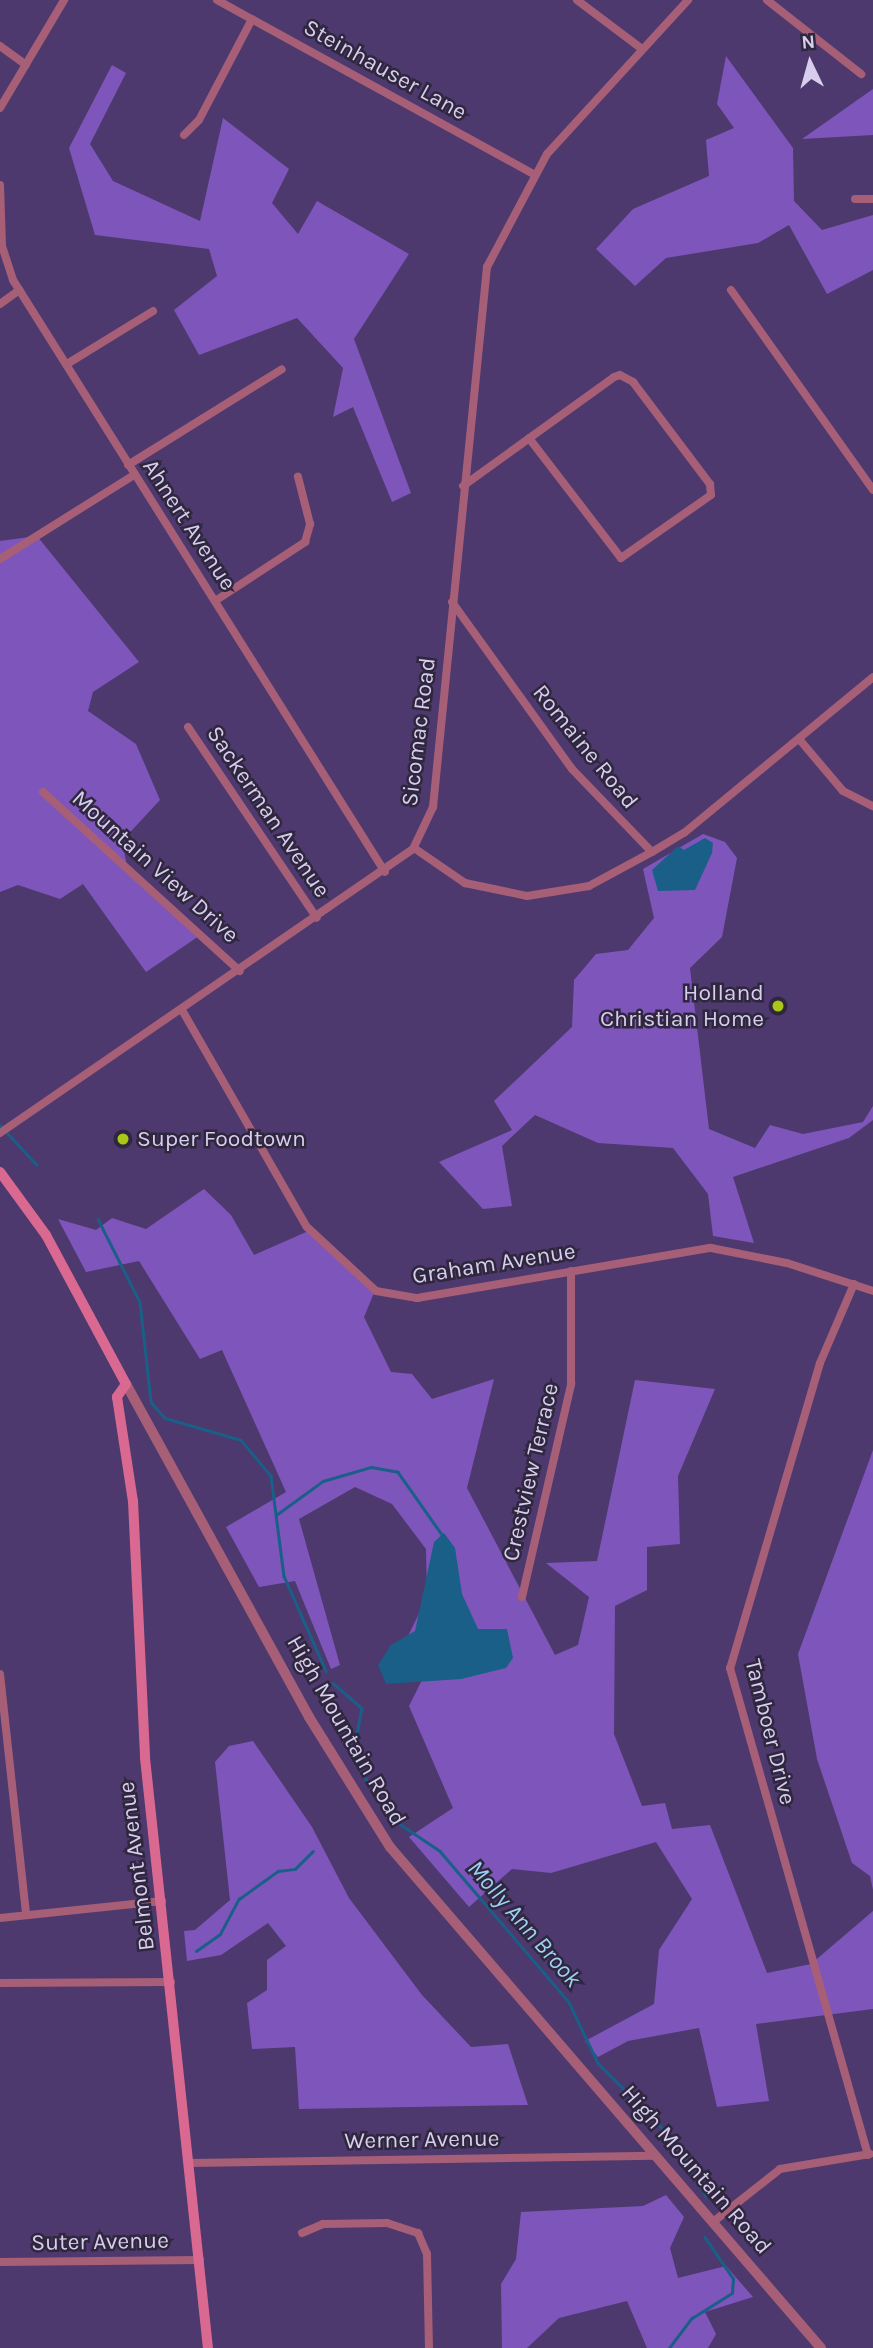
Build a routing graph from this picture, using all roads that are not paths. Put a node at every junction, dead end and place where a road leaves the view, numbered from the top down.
1 (64, 0) edge
2 (217, 0) edge
3 (577, 0) edge
4 (688, 0) edge
5 (766, 0) edge
6 (252, 19) junction
7 (0, 46) edge
8 (642, 49) junction
9 (26, 65) junction
10 (861, 74) dead end
11 (0, 108) edge
12 (184, 135) dead end
13 (533, 174) junction
14 (0, 185) edge
15 (855, 199) dead end
16 (873, 199) edge
17 (19, 290) junction
18 (731, 290) dead end
19 (0, 304) edge
20 (153, 311) dead end
21 (67, 364) junction
22 (282, 369) dead end
23 (529, 438) junction
24 (128, 465) junction
25 (134, 475) junction
26 (298, 477) dead end
27 (463, 486) junction
28 (873, 490) edge
29 (0, 559) edge
30 (215, 601) junction
31 (452, 601) junction
32 (873, 677) edge
33 (188, 727) dead end
34 (799, 739) junction
35 (43, 792) dead end
36 (873, 806) edge
37 (414, 848) junction
38 (652, 852) junction
39 (385, 872) junction
40 (317, 918) junction
41 (240, 971) junction
42 (181, 1010) junction
43 (0, 1133) edge
44 (0, 1172) edge
45 (571, 1271) junction
46 (854, 1284) junction
47 (873, 1291) edge
48 (127, 1384) junction
49 (522, 1597) dead end
50 (0, 1674) edge
51 (162, 1901) junction
52 (26, 1915) junction
53 (0, 1918) edge
54 (171, 1982) junction
55 (0, 1983) edge
56 (870, 2154) edge
57 (655, 2155) junction
58 (190, 2163) junction
59 (713, 2222) junction
60 (302, 2233) dead end
61 (200, 2260) junction
62 (0, 2262) edge
63 (818, 2347) edge
64 (208, 2348) edge
65 (429, 2348) edge

1 - 9 street
2 - 6 street, Steinhauser Lane
3 - 8 street
4 - 8 street, Sicomac Road
5 - 10 street
6 - 12 street
6 - 13 street, Steinhauser Lane
7 - 9 street
8 - 13 street, Sicomac Road
9 - 11 street
13 - 27 street, Sicomac Road
14 - 17 street, Ahnert Avenue
15 - 16 street
17 - 19 street
17 - 21 street, Ahnert Avenue
18 - 28 street
20 - 21 street
21 - 24 street, Ahnert Avenue
22 - 24 street
23 - 23 street
23 - 27 street
24 - 25 street, Ahnert Avenue
25 - 29 street
25 - 30 street, Ahnert Avenue
26 - 30 street
27 - 31 street, Sicomac Road
30 - 39 street, Ahnert Avenue
31 - 37 street, Sicomac Road
31 - 38 street, Romaine Road
32 - 34 street
33 - 40 street, Sackerman Avenue
34 - 36 street
34 - 38 street
35 - 41 street, Mountain View Drive
37 - 38 street
37 - 39 street, Sicomac Road
39 - 40 street, Sicomac Road
40 - 41 street, Sicomac Road
41 - 42 street, Sicomac Road
42 - 43 street, Sicomac Road
42 - 45 street, Graham Avenue
44 - 48 main road, High Mountain Road
45 - 46 street, Graham Avenue
45 - 49 street, Crestview Terrace
46 - 47 street, Graham Avenue
46 - 56 street, Tamboer Drive
48 - 51 main road, Belmont Avenue
48 - 57 street, High Mountain Road
50 - 52 street
51 - 52 street
51 - 54 main road, Belmont Avenue
52 - 53 street
54 - 55 street
54 - 58 main road, Belmont Avenue
56 - 59 street
57 - 58 street, Werner Avenue
57 - 59 street, High Mountain Road
58 - 61 main road, Belmont Avenue
59 - 63 street, High Mountain Road
60 - 65 street
61 - 62 street, Suter Avenue
61 - 64 main road, Belmont Avenue

